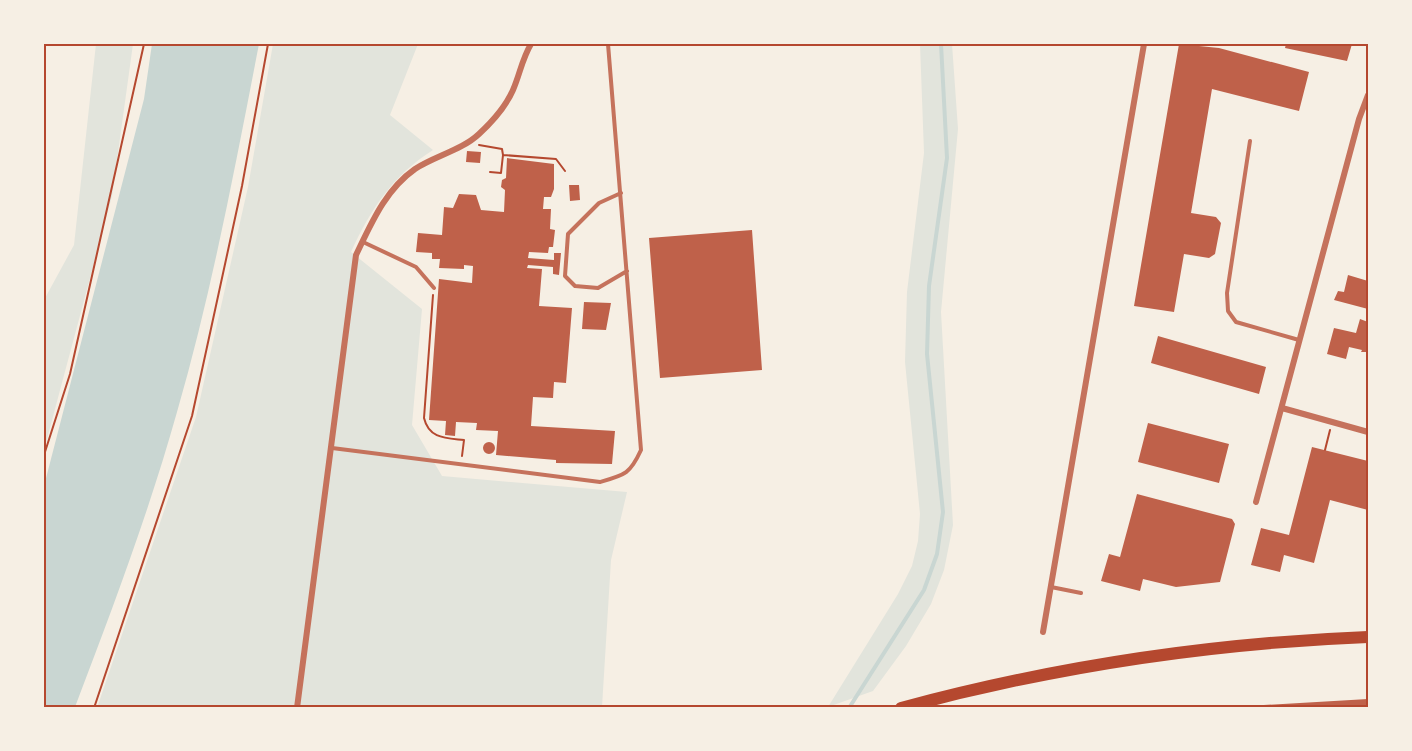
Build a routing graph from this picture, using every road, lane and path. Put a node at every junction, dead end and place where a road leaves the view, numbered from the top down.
1 (144, 44) edge
2 (268, 44) edge
3 (531, 44) edge
4 (608, 44) edge
5 (1144, 44) edge
6 (1368, 95) edge
7 (1250, 141) dead end
8 (465, 143) junction
9 (503, 155) junction
10 (565, 171) dead end
11 (489, 172) dead end
12 (621, 193) junction
13 (362, 242) junction
14 (627, 271) junction
15 (434, 288) joint
16 (1299, 340) junction
17 (1282, 408) junction
18 (1332, 422) junction
19 (1368, 432) edge
20 (332, 448) junction
21 (1325, 450) dead end
22 (44, 455) edge
23 (461, 465) junction
24 (1256, 502) dead end
25 (1051, 587) junction
26 (1081, 593) dead end
27 (1043, 632) dead end
28 (1368, 637) edge
29 (94, 708) edge
30 (297, 708) edge
31 (901, 708) edge

1 - 22 path
2 - 29 path
3 - 8 street
4 - 12 lane
5 - 25 street
6 - 16 street
7 - 16 lane
8 - 9 path
8 - 13 street
9 - 10 path
9 - 11 path
12 - 14 lane
12 - 14 lane
13 - 15 lane
13 - 20 street
14 - 23 lane
15 - 23 path
16 - 17 street
17 - 18 street
17 - 24 street
18 - 19 street
18 - 21 path
20 - 23 lane
20 - 30 street
25 - 26 lane
25 - 27 street
28 - 31 main road

